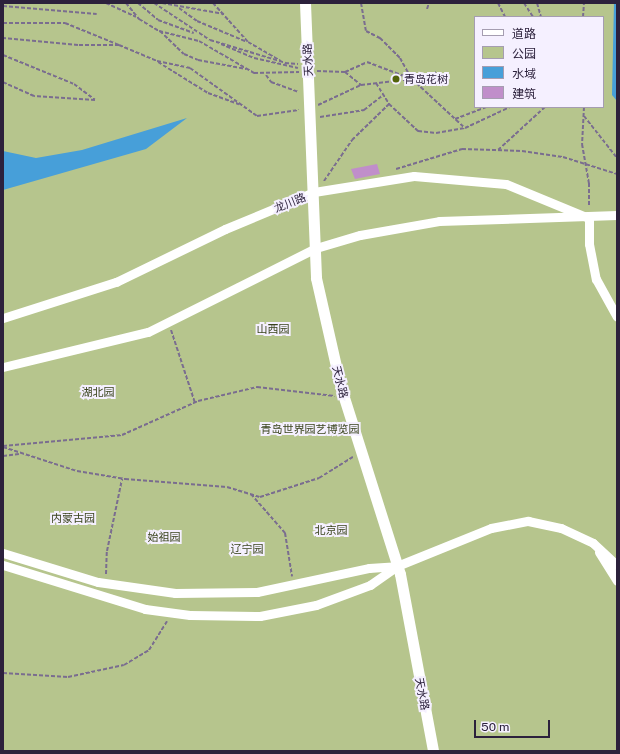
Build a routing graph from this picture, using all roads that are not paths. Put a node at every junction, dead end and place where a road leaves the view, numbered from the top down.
1 (305, 3) edge
2 (314, 192) junction
3 (617, 215) edge
4 (589, 218) junction
5 (316, 248) junction
6 (617, 317) edge
7 (3, 318) edge
8 (3, 367) edge
9 (594, 543) junction
10 (3, 553) edge
11 (3, 565) edge
12 (617, 565) edge
13 (397, 566) junction
14 (617, 581) edge
15 (433, 751) edge

1 - 2 street, 天水路
2 - 4 street, 龙川路
2 - 5 street, 天水路
2 - 7 street, 龙川路
3 - 4 street
4 - 5 street
4 - 6 street
5 - 8 street
5 - 13 street, 天水路
9 - 12 street
9 - 13 street
9 - 14 street
10 - 13 street
11 - 13 street
13 - 15 street, 天水路

